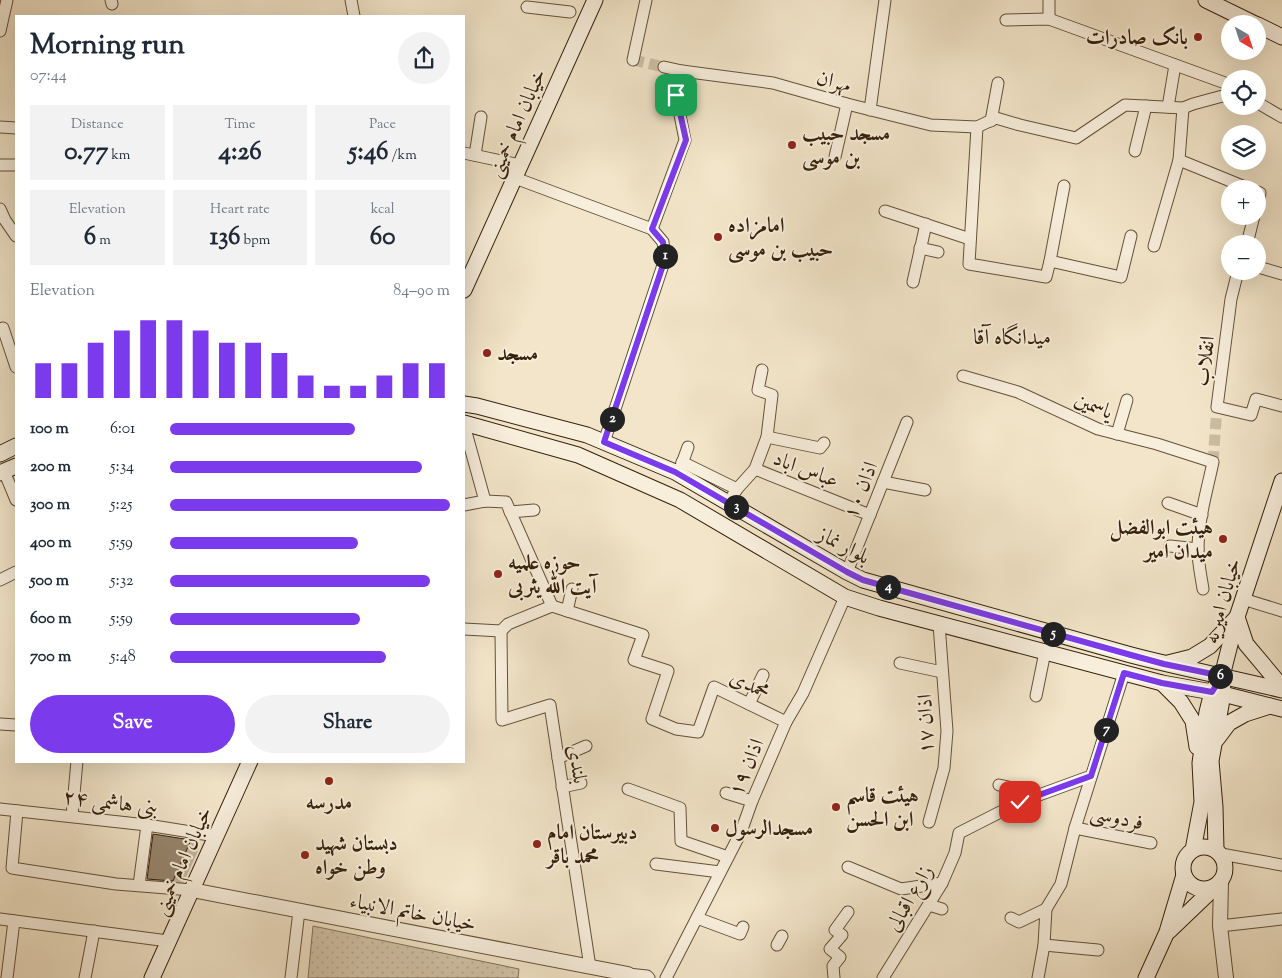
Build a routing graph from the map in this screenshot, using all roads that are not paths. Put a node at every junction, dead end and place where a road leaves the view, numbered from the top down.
1 (351, 0) edge
2 (595, 0) edge
3 (646, 0) edge
4 (885, 0) edge
5 (1049, 0) edge
6 (1206, 0) edge
7 (6, 1) edge
8 (542, 4) edge
9 (527, 7) dead end
10 (570, 12) dead end
11 (354, 15) edge
12 (1237, 15) edge
13 (1049, 19) junction
14 (1006, 20) dead end
15 (1266, 29) edge
16 (0, 31) edge
17 (1282, 37) edge
18 (634, 60) dead end
19 (1174, 65) junction
20 (664, 67) tunnel mouth
21 (682, 72) junction
22 (1221, 82) edge
23 (998, 83) dead end
24 (1221, 96) edge
25 (847, 104) junction
26 (1146, 106) junction
27 (1168, 107) junction
28 (1183, 108) junction
29 (1266, 108) edge
30 (870, 110) junction
31 (481, 117) dead end
32 (1282, 117) edge
33 (990, 121) junction
34 (0, 127) edge
35 (976, 127) junction
36 (15, 128) edge
37 (1135, 151) dead end
38 (469, 154) edge
39 (835, 157) dead end
40 (1179, 160) junction
41 (0, 165) edge
42 (15, 165) edge
43 (518, 172) junction
44 (1224, 180) edge
45 (1064, 186) dead end
46 (0, 209) edge
47 (885, 211) dead end
48 (2, 222) edge
49 (926, 224) junction
50 (652, 229) junction
51 (15, 235) edge
52 (1131, 236) dead end
53 (970, 239) junction
54 (1154, 246) dead end
55 (920, 248) junction
56 (938, 252) dead end
57 (1050, 261) junction
58 (1266, 269) edge
59 (468, 272) edge
60 (1282, 274) edge
61 (1236, 280) edge
62 (913, 282) dead end
63 (465, 286) edge
64 (0, 329) edge
65 (15, 364) edge
66 (762, 370) dead end
67 (963, 376) dead end
68 (1126, 400) dead end
69 (471, 405) edge
70 (1282, 406) edge
71 (499, 412) junction
72 (907, 422) dead end
73 (465, 424) edge
74 (465, 428) edge
75 (493, 432) junction
76 (1117, 434) junction
77 (767, 437) junction
78 (604, 442) junction
79 (824, 443) dead end
80 (15, 446) edge
81 (688, 447) dead end
82 (0, 454) edge
83 (680, 467) junction
84 (755, 469) junction
85 (7, 470) edge
86 (1282, 481) edge
87 (883, 482) junction
88 (737, 489) junction
89 (925, 490) dead end
90 (15, 497) edge
91 (485, 501) junction
92 (728, 503) junction
93 (1168, 503) dead end
94 (465, 505) edge
95 (534, 510) dead end
96 (510, 512) junction
97 (870, 515) junction
98 (1202, 515) junction
99 (1170, 546) dead end
100 (1198, 549) junction
101 (15, 572) edge
102 (847, 572) junction
103 (0, 580) edge
104 (572, 589) dead end
105 (1203, 589) dead end
106 (845, 597) junction
107 (1243, 599) junction
108 (552, 606) junction
109 (567, 611) junction
110 (1282, 611) edge
111 (1237, 617) junction
112 (939, 624) junction
113 (465, 629) edge
114 (501, 631) junction
115 (1045, 652) junction
116 (900, 663) dead end
117 (1164, 664) junction
118 (942, 672) junction
119 (1124, 673) junction
120 (763, 675) dead end
121 (1222, 676) junction
122 (1162, 683) junction
123 (1282, 689) edge
124 (1217, 693) junction
125 (1036, 696) dead end
126 (749, 704) junction
127 (1276, 707) edge
128 (786, 722) junction
129 (0, 724) edge
130 (15, 725) edge
131 (1215, 742) junction
132 (586, 746) dead end
133 (558, 758) junction
134 (77, 763) edge
135 (249, 763) edge
136 (1200, 763) junction
137 (1091, 776) junction
138 (581, 783) dead end
139 (999, 785) dead end
140 (562, 787) junction
141 (628, 789) dead end
142 (726, 793) dead end
143 (752, 801) junction
144 (1020, 802) junction
145 (0, 809) edge
146 (16, 811) junction
147 (72, 816) junction
148 (929, 822) dead end
149 (147, 825) junction
150 (1075, 828) junction
151 (216, 836) junction
152 (1151, 843) dead end
153 (1193, 850) junction
154 (1218, 852) junction
155 (728, 857) junction
156 (656, 864) dead end
157 (1282, 865) edge
158 (848, 867) dead end
159 (720, 872) junction
160 (1184, 875) junction
161 (942, 883) junction
162 (1218, 885) junction
163 (139, 886) junction
164 (192, 890) junction
165 (928, 905) junction
166 (942, 909) dead end
167 (1046, 909) junction
168 (299, 910) junction
169 (848, 912) dead end
170 (697, 918) junction
171 (1012, 918) dead end
172 (0, 919) edge
173 (1282, 919) edge
174 (14, 921) junction
175 (1220, 926) junction
176 (743, 927) dead end
177 (94, 931) junction
178 (1168, 932) junction
179 (168, 941) junction
180 (1044, 945) junction
181 (1098, 950) dead end
182 (590, 966) junction
183 (627, 976) edge
184 (7, 978) edge
185 (85, 978) edge
186 (152, 978) edge
187 (291, 978) edge
188 (649, 978) edge
189 (666, 978) edge
190 (834, 978) edge
191 (883, 978) edge
192 (1038, 978) edge
193 (1146, 978) edge
194 (1226, 978) edge

1 - 11 street
2 - 43 main road, خیابان امام خمینی
3 - 18 street
4 - 30 street
5 - 13 street
6 - 12 main road
7 - 16 street
8 - 9 street
8 - 10 street
13 - 14 street
13 - 19 street
15 - 17 main road
19 - 22 street
19 - 27 street
20 - 21 street, مهران
21 - 25 street, مهران
21 - 50 street
23 - 33 street
24 - 28 street
25 - 30 street, مهران
25 - 39 street
26 - 27 street
26 - 33 street
26 - 37 street
27 - 28 street
28 - 40 street
29 - 32 street
30 - 35 street, مهران
31 - 38 street
33 - 35 street
34 - 36 street
35 - 53 street
38 - 43 street
40 - 44 street
40 - 54 street
41 - 42 street
43 - 50 street
43 - 59 main road, خیابان امام خمینی
45 - 57 street
46 - 48 street
47 - 49 street
48 - 51 street
49 - 53 street
49 - 55 street
50 - 78 street
52 - 57 street
53 - 57 street
55 - 56 street
55 - 62 street
58 - 60 street
59 - 63 main road, خیابان امام خمینی
61 - 70 street, انقلاب
64 - 65 street
66 - 77 street
67 - 76 street, یاسمین
68 - 76 street
69 - 71 main road, بلوار نماز
71 - 75 main road
71 - 78 main road, بلوار نماز
72 - 87 street, اذان ۱۰
73 - 75 main road, بلوار نماز
74 - 91 street
75 - 106 main road, بلوار نماز
76 - 98 street, یاسمین
77 - 79 street
77 - 84 street
78 - 83 main road, بلوار نماز
80 - 82 main road
81 - 83 street
83 - 88 street
83 - 92 main road, بلوار نماز
84 - 88 street
84 - 97 street, عباس اباد
85 - 90 street
86 - 107 main road, خیابان امیریه
87 - 89 street
87 - 97 street, اذان ۱۰
88 - 92 street
91 - 94 street
91 - 96 street
92 - 102 main road, بلوار نماز
93 - 98 street
95 - 96 street
96 - 108 street
97 - 102 street, اذان ۱۰
98 - 100 street
99 - 100 street
100 - 105 street
101 - 103 street
102 - 117 main road, بلوار نماز
104 - 109 street
106 - 112 main road, بلوار نماز
106 - 128 street, اذان ۱۹
107 - 110 street
107 - 111 main road, خیابان امیریه
108 - 109 street
108 - 114 street
109 - 126 street, محمدی
111 - 117 main road
111 - 121 main road, خیابان امیریه
111 - 123 main road
112 - 115 main road, بلوار نماز
112 - 118 street, اذان ۱۷
113 - 114 street
114 - 133 street, بلندی
115 - 119 main road, بلوار نماز
115 - 125 street
116 - 118 street
117 - 121 main road, بلوار نماز
118 - 148 street, اذان ۱۷
119 - 122 main road, بلوار نماز
119 - 137 street
120 - 126 street
121 - 123 main road, بلوار نماز
121 - 124 main road, خیابان امیریه
122 - 124 main road, بلوار نماز
122 - 136 main road
124 - 127 main road, بلوار نماز
124 - 131 main road
124 - 136 main road
126 - 128 street, محمدی
127 - 131 main road
128 - 143 street, اذان ۱۹
129 - 130 street
131 - 154 main road
132 - 133 street
133 - 140 street, بلندی
134 - 147 street
135 - 151 main road, خیابان امام خمینی
136 - 153 main road
137 - 144 street
137 - 150 street
138 - 140 street
139 - 144 street
140 - 182 street, بلندی
141 - 155 street
142 - 143 street
143 - 155 street, اذان ۱۹
144 - 161 street, زارع اقبالی
145 - 146 street, بنی هاشمی ۲۴
146 - 147 street, بنی هاشمی ۲۴
146 - 163 street
147 - 149 street, بنی هاشمی ۲۴
149 - 151 street, بنی هاشمی ۲۴
149 - 163 street
150 - 152 street, فردوسی
150 - 167 street
151 - 164 main road, خیابان امام خمینی
153 - 154 main road
153 - 160 main road
154 - 157 street
154 - 162 main road
155 - 159 street, اذان ۱۹
156 - 159 street
158 - 161 street
159 - 170 street, اذان ۱۹
160 - 162 main road
160 - 178 main road
161 - 165 street, زارع اقبالی
162 - 175 street
162 - 178 main road
163 - 164 street
164 - 168 street, خیابان خاتم الانبیاء
164 - 179 main road, خیابان امام خمینی
165 - 166 street
165 - 191 street, زارع اقبالی
167 - 171 street
167 - 180 street
168 - 182 street, خیابان خاتم الانبیاء
168 - 187 street
169 - 190 street
170 - 176 street
170 - 189 street, اذان ۱۹
172 - 174 street
173 - 175 street
174 - 177 street
174 - 184 street
175 - 194 street
177 - 179 street
177 - 185 street
178 - 193 main road
179 - 186 main road, خیابان امام خمینی
180 - 181 street
180 - 192 street
182 - 183 street, خیابان خاتم الانبیاء
183 - 188 street

